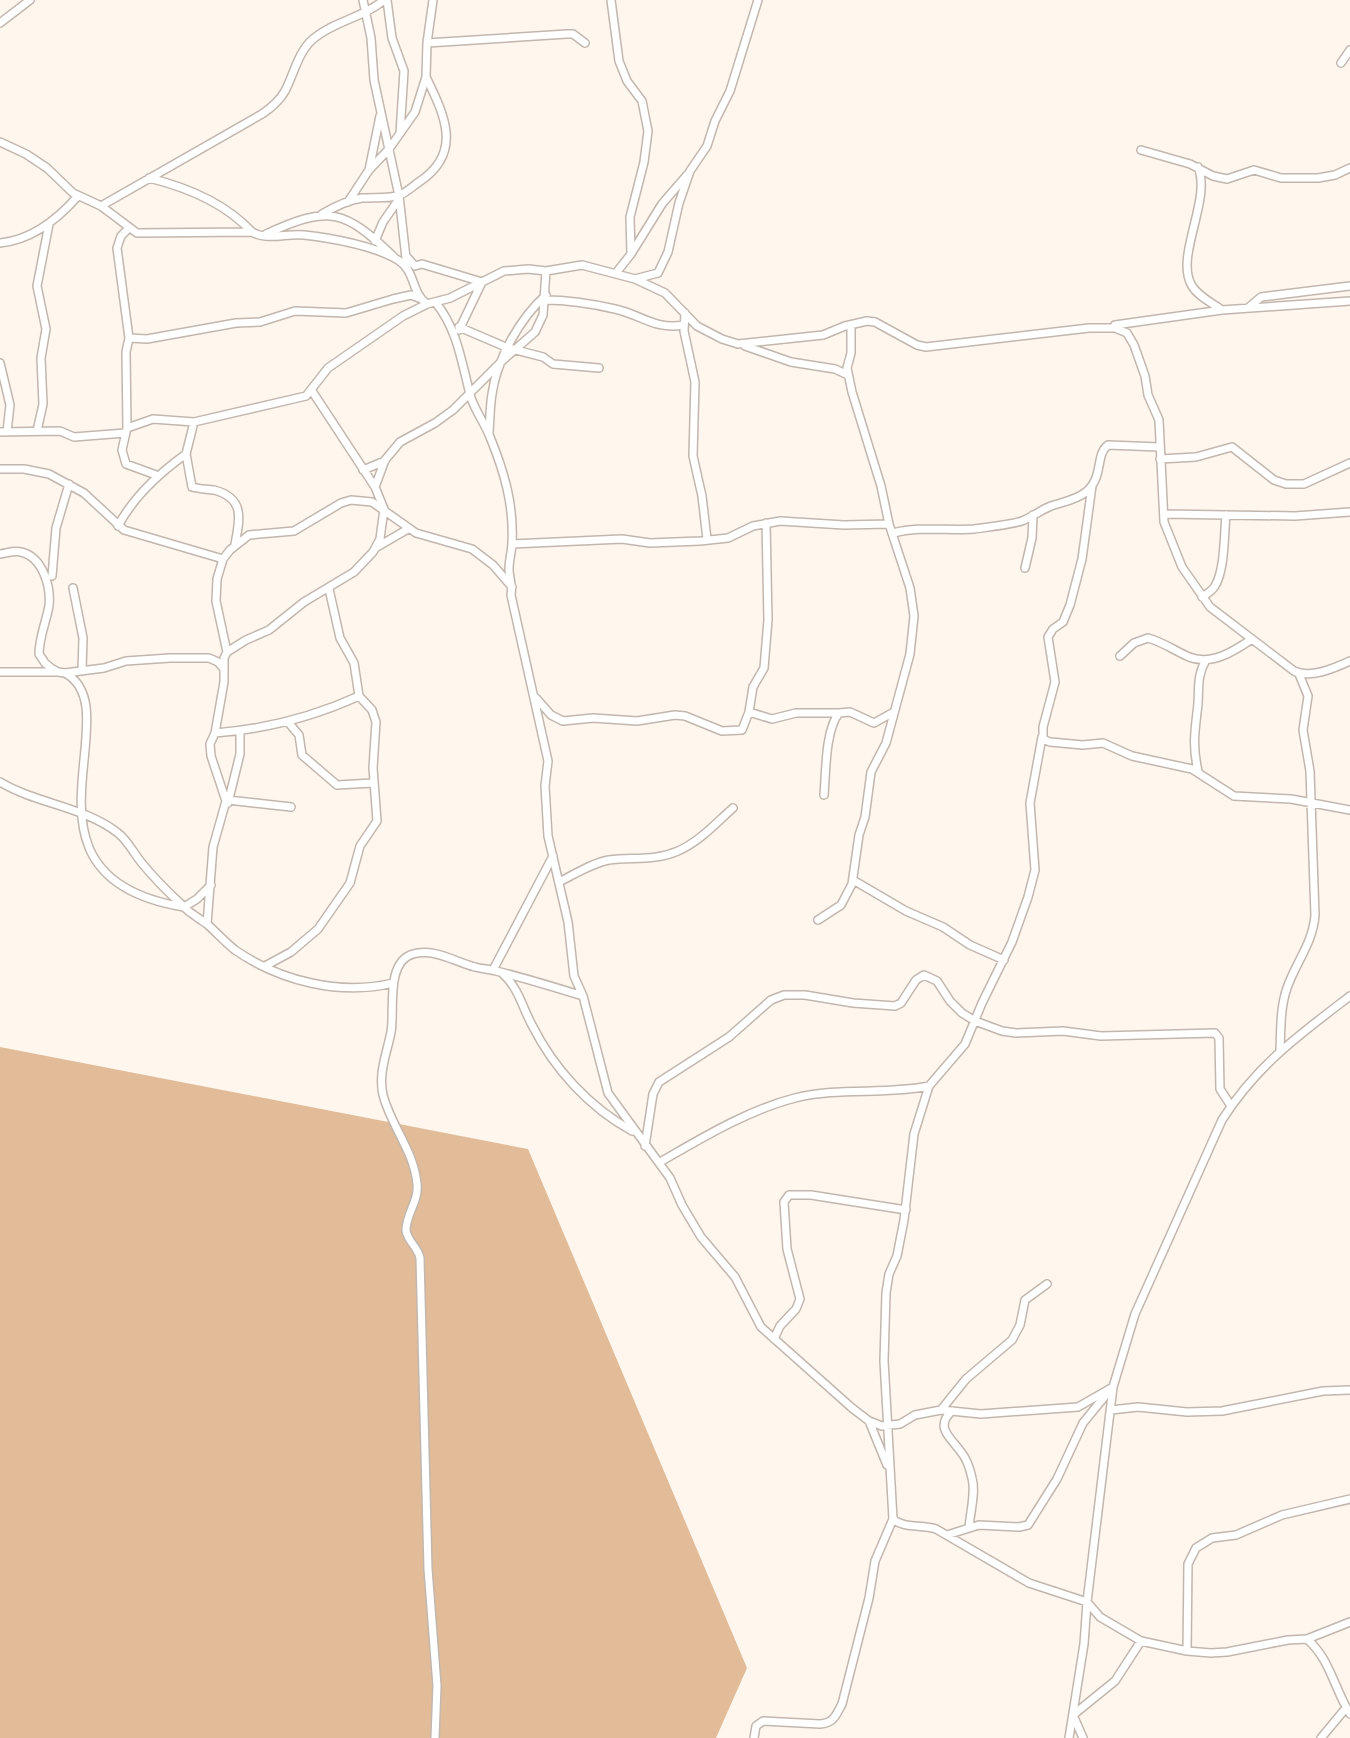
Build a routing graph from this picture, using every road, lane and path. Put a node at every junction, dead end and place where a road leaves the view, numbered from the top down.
1 (30, 0) edge
2 (363, 0) edge
3 (386, 0) edge
4 (433, 0) edge
5 (611, 0) edge
6 (758, 0) edge
7 (366, 13) junction
8 (0, 23) edge
9 (427, 43) junction
10 (585, 43) dead end
11 (1350, 50) edge
12 (1341, 63) dead end
13 (426, 77) junction
14 (381, 112) junction
15 (400, 134) junction
16 (0, 142) edge
17 (389, 149) junction
18 (1141, 150) dead end
19 (1198, 167) junction
20 (1350, 168) edge
21 (369, 170) junction
22 (691, 171) junction
23 (148, 178) junction
24 (78, 196) junction
25 (399, 197) junction
26 (348, 202) junction
27 (100, 206) junction
28 (321, 214) junction
29 (49, 224) junction
30 (128, 229) junction
31 (255, 235) junction
32 (375, 241) junction
33 (0, 243) edge
34 (631, 254) junction
35 (407, 256) junction
36 (397, 259) junction
37 (407, 267) junction
38 (547, 271) junction
39 (616, 273) junction
40 (658, 273) junction
41 (635, 279) junction
42 (482, 282) junction
43 (1350, 286) edge
44 (665, 293) junction
45 (545, 297) junction
46 (419, 298) junction
47 (1350, 302) edge
48 (436, 303) junction
49 (427, 304) junction
50 (1248, 308) junction
51 (1222, 310) junction
52 (685, 313) junction
53 (683, 326) junction
54 (851, 326) junction
55 (459, 327) junction
56 (1115, 328) junction
57 (129, 338) junction
58 (456, 338) junction
59 (738, 344) junction
60 (511, 349) junction
61 (503, 360) junction
62 (0, 363) edge
63 (599, 368) dead end
64 (848, 374) junction
65 (312, 391) junction
66 (471, 394) junction
67 (194, 422) junction
68 (37, 431) junction
69 (126, 431) junction
70 (4, 432) edge
71 (489, 434) junction
72 (1159, 447) junction
73 (186, 454) junction
74 (1160, 459) junction
75 (385, 460) junction
76 (1350, 463) edge
77 (0, 469) edge
78 (363, 470) junction
79 (156, 475) junction
80 (69, 484) junction
81 (1092, 486) junction
82 (375, 487) junction
83 (384, 509) junction
84 (1350, 512) edge
85 (1164, 514) junction
86 (1226, 515) junction
87 (1033, 516) junction
88 (766, 523) junction
89 (889, 524) junction
90 (118, 526) junction
91 (408, 528) junction
92 (893, 533) junction
93 (707, 539) junction
94 (235, 544) junction
95 (512, 544) junction
96 (377, 547) junction
97 (0, 554) edge
98 (223, 559) junction
99 (1026, 568) dead end
100 (52, 576) dead end
101 (73, 588) dead end
102 (512, 588) junction
103 (329, 589) junction
104 (1202, 597) junction
105 (1252, 639) junction
106 (228, 652) junction
107 (1120, 656) dead end
108 (1206, 660) junction
109 (1350, 661) edge
110 (225, 669) junction
111 (82, 671) junction
112 (0, 672) edge
113 (62, 673) junction
114 (1310, 673) junction
115 (1299, 674) junction
116 (1304, 682) junction
117 (533, 695) junction
118 (359, 696) junction
119 (749, 712) junction
120 (839, 713) junction
121 (892, 713) junction
122 (288, 722) junction
123 (240, 731) junction
124 (215, 733) junction
125 (1042, 737) junction
126 (1198, 771) junction
127 (0, 782) edge
128 (373, 783) junction
129 (824, 795) dead end
130 (228, 800) junction
131 (1310, 801) junction
132 (291, 807) dead end
133 (733, 808) dead end
134 (72, 809) junction
135 (225, 810) junction
136 (1350, 810) edge
137 (77, 837) dead end
138 (553, 856) junction
139 (92, 869) dead end
140 (853, 880) junction
141 (559, 882) junction
142 (212, 884) junction
143 (184, 907) junction
144 (818, 920) dead end
145 (207, 924) junction
146 (1004, 960) junction
147 (265, 966) junction
148 (497, 971) junction
149 (393, 983) junction
150 (583, 996) junction
151 (1350, 996) edge
152 (975, 1021) junction
153 (1280, 1050) junction
154 (929, 1086) junction
155 (1231, 1106) junction
156 (636, 1133) junction
157 (645, 1146) junction
158 (660, 1162) junction
159 (906, 1210) junction
160 (1047, 1284) dead end
161 (774, 1339) junction
162 (1113, 1387) junction
163 (1350, 1390) edge
164 (941, 1410) junction
165 (1111, 1410) junction
166 (952, 1411) junction
167 (869, 1421) junction
168 (889, 1426) junction
169 (889, 1473) junction
170 (1350, 1499) edge
171 (893, 1519) junction
172 (969, 1528) junction
173 (947, 1535) junction
174 (1087, 1602) junction
175 (1350, 1622) edge
176 (1307, 1639) junction
177 (1141, 1641) junction
178 (1187, 1651) junction
179 (1348, 1711) edge
180 (1073, 1715) junction
181 (435, 1738) edge
182 (754, 1738) edge
183 (1069, 1738) edge
184 (1083, 1738) edge
185 (1321, 1738) edge

1 - 8 street
2 - 7 street
3 - 7 street
3 - 15 street
4 - 9 street
5 - 34 street
6 - 22 street
7 - 14 street
7 - 23 street
9 - 10 street
9 - 13 street
11 - 12 street
13 - 15 street
13 - 25 street
14 - 17 street
14 - 21 street
15 - 17 street
16 - 24 street
17 - 21 street
17 - 25 street
18 - 19 street
19 - 20 street
19 - 51 street
21 - 26 street
22 - 34 street
22 - 40 street
23 - 27 street
23 - 31 street
24 - 27 street
24 - 29 street
25 - 26 street
25 - 32 street
25 - 35 street
26 - 28 street
27 - 30 street
28 - 31 street
28 - 32 street
29 - 33 street
29 - 68 street
30 - 31 street
30 - 57 street
31 - 36 street
32 - 36 street
34 - 39 street
35 - 37 street
35 - 42 street
36 - 37 street
37 - 46 street
38 - 39 street
38 - 42 street
38 - 45 street
39 - 41 street
40 - 41 street
40 - 44 street
41 - 44 street
42 - 48 street
42 - 55 street
43 - 50 street
44 - 52 street
45 - 53 street
45 - 60 street
45 - 60 street
46 - 49 street
46 - 57 street
47 - 50 street
48 - 49 street
48 - 58 street
49 - 65 street
50 - 51 street
51 - 56 street
52 - 53 street
52 - 59 street
53 - 93 street
54 - 56 street
54 - 59 street
54 - 64 street
55 - 58 street
55 - 60 street
56 - 72 street
57 - 69 street
58 - 66 street
59 - 64 street
60 - 61 street
60 - 63 street
61 - 66 street
61 - 71 street
62 - 70 street
64 - 89 street
65 - 67 street
65 - 78 street
66 - 71 street
66 - 75 street
67 - 69 street
67 - 73 street
68 - 69 street
68 - 70 street
69 - 79 street
71 - 95 street
72 - 74 street
72 - 81 street
73 - 79 street
73 - 94 street
74 - 76 street
74 - 85 street
75 - 78 street
75 - 82 street
77 - 80 street
78 - 82 street
79 - 90 street
80 - 90 street
80 - 100 street
81 - 87 street
81 - 125 street
82 - 83 street
83 - 91 street
83 - 94 street
83 - 96 street
84 - 86 street
85 - 86 street
85 - 104 street
86 - 104 street
87 - 92 street
87 - 99 street
88 - 89 street
88 - 93 street
88 - 119 street
89 - 92 street
90 - 98 street
91 - 96 street
91 - 102 street
92 - 121 street
93 - 95 street
94 - 98 street
95 - 102 street
96 - 103 street
97 - 113 street
98 - 106 street
101 - 111 street
102 - 117 street
103 - 106 street
103 - 118 street
104 - 105 street
105 - 108 street
105 - 115 street
106 - 110 street
107 - 108 street
108 - 126 street
109 - 114 street
110 - 111 street
110 - 124 street
111 - 113 street
112 - 113 street
113 - 134 street
114 - 115 street
114 - 116 street
115 - 116 street
116 - 131 street
117 - 119 street
117 - 138 street
118 - 122 street
118 - 128 street
119 - 120 street
120 - 121 street
120 - 129 street
121 - 140 street
122 - 123 street
122 - 128 street
123 - 124 street
123 - 130 street
124 - 135 street
125 - 126 street
125 - 146 street
126 - 131 street
127 - 134 street
128 - 147 street
130 - 132 street
130 - 135 street
131 - 136 street
131 - 153 street
133 - 141 street
134 - 137 street
134 - 143 street
135 - 142 street
138 - 141 street
138 - 148 street
139 - 143 street
140 - 144 street
140 - 146 street
141 - 150 street
142 - 143 street
142 - 145 street
143 - 145 street
145 - 147 street
146 - 152 street
147 - 149 street
148 - 149 street
148 - 150 street
148 - 156 street
149 - 181 street
150 - 156 street
151 - 153 street
152 - 154 street
152 - 155 street
152 - 157 street
153 - 155 street
154 - 158 street
154 - 159 street
155 - 162 street
156 - 157 street
157 - 158 street
158 - 161 street
159 - 161 street
159 - 168 street
160 - 164 street
161 - 167 street
162 - 165 street
162 - 166 street
162 - 172 street
163 - 165 street
164 - 166 street
164 - 168 street
165 - 174 street
166 - 172 street
167 - 168 street
167 - 169 street
168 - 169 street
169 - 171 street
170 - 178 street
171 - 173 street
171 - 182 street
172 - 173 street
173 - 174 street
174 - 177 street
174 - 180 street
175 - 176 street
176 - 178 street
176 - 179 street
177 - 178 street
177 - 180 street
179 - 185 street
180 - 183 street
180 - 184 street

